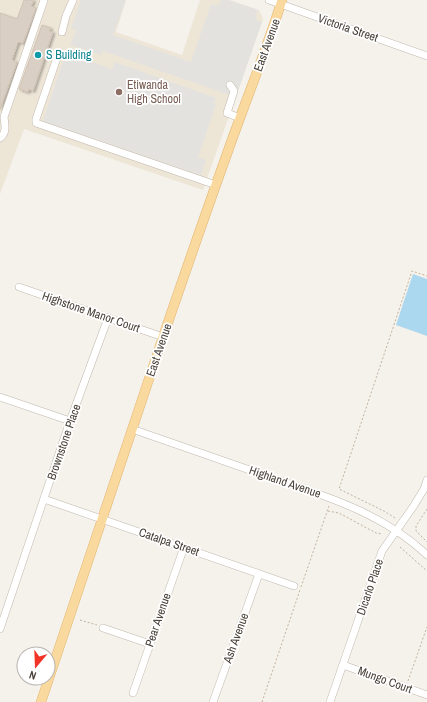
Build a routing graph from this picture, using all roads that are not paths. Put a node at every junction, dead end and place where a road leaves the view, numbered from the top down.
1 (44, 0) edge
2 (73, 0) edge
3 (269, 0) edge
4 (282, 2) edge
5 (62, 32) dead end
6 (58, 55) dead end
7 (427, 56) edge
8 (230, 85) dead end
9 (240, 118) junction
10 (0, 138) edge
11 (216, 184) junction
12 (19, 288) dead end
13 (108, 318) junction
14 (163, 337) junction
15 (0, 397) edge
16 (70, 421) junction
17 (132, 429) junction
18 (427, 480) edge
19 (44, 499) junction
20 (102, 519) junction
21 (396, 531) junction
22 (184, 547) junction
23 (427, 555) edge
24 (259, 574) junction
25 (294, 586) dead end
26 (103, 628) road end
27 (0, 629) edge
28 (150, 644) junction
29 (343, 665) junction
30 (133, 694) dead end
31 (427, 695) edge
32 (41, 702) edge
33 (213, 702) edge
34 (330, 702) edge

1 - 10 street
2 - 5 street
3 - 4 street, Victoria Street
4 - 7 street, Victoria Street
4 - 9 main road, East Avenue
6 - 11 street
8 - 9 street
9 - 11 main road, East Avenue
11 - 14 main road, East Avenue
12 - 13 street, Highstone Manor Court
13 - 14 street, Highstone Manor Court
13 - 16 street, Brownstone Place
14 - 17 main road, East Avenue
15 - 16 street
16 - 19 street, Brownstone Place
17 - 20 main road, East Avenue
17 - 21 street, Highland Avenue
18 - 21 street, Dicarlo Place
19 - 20 street, Catalpa Street
19 - 27 street, Brownstone Place
20 - 22 street, Catalpa Street
20 - 32 main road, East Avenue
21 - 23 street, Highland Avenue
21 - 29 street, Dicarlo Place
22 - 24 street, Catalpa Street
22 - 28 street, Pear Avenue
24 - 25 street, Catalpa Street
24 - 33 street, Ash Avenue
26 - 28 street
28 - 30 street, Pear Avenue
29 - 31 street, Mungo Court
29 - 34 street, Dicarlo Place

